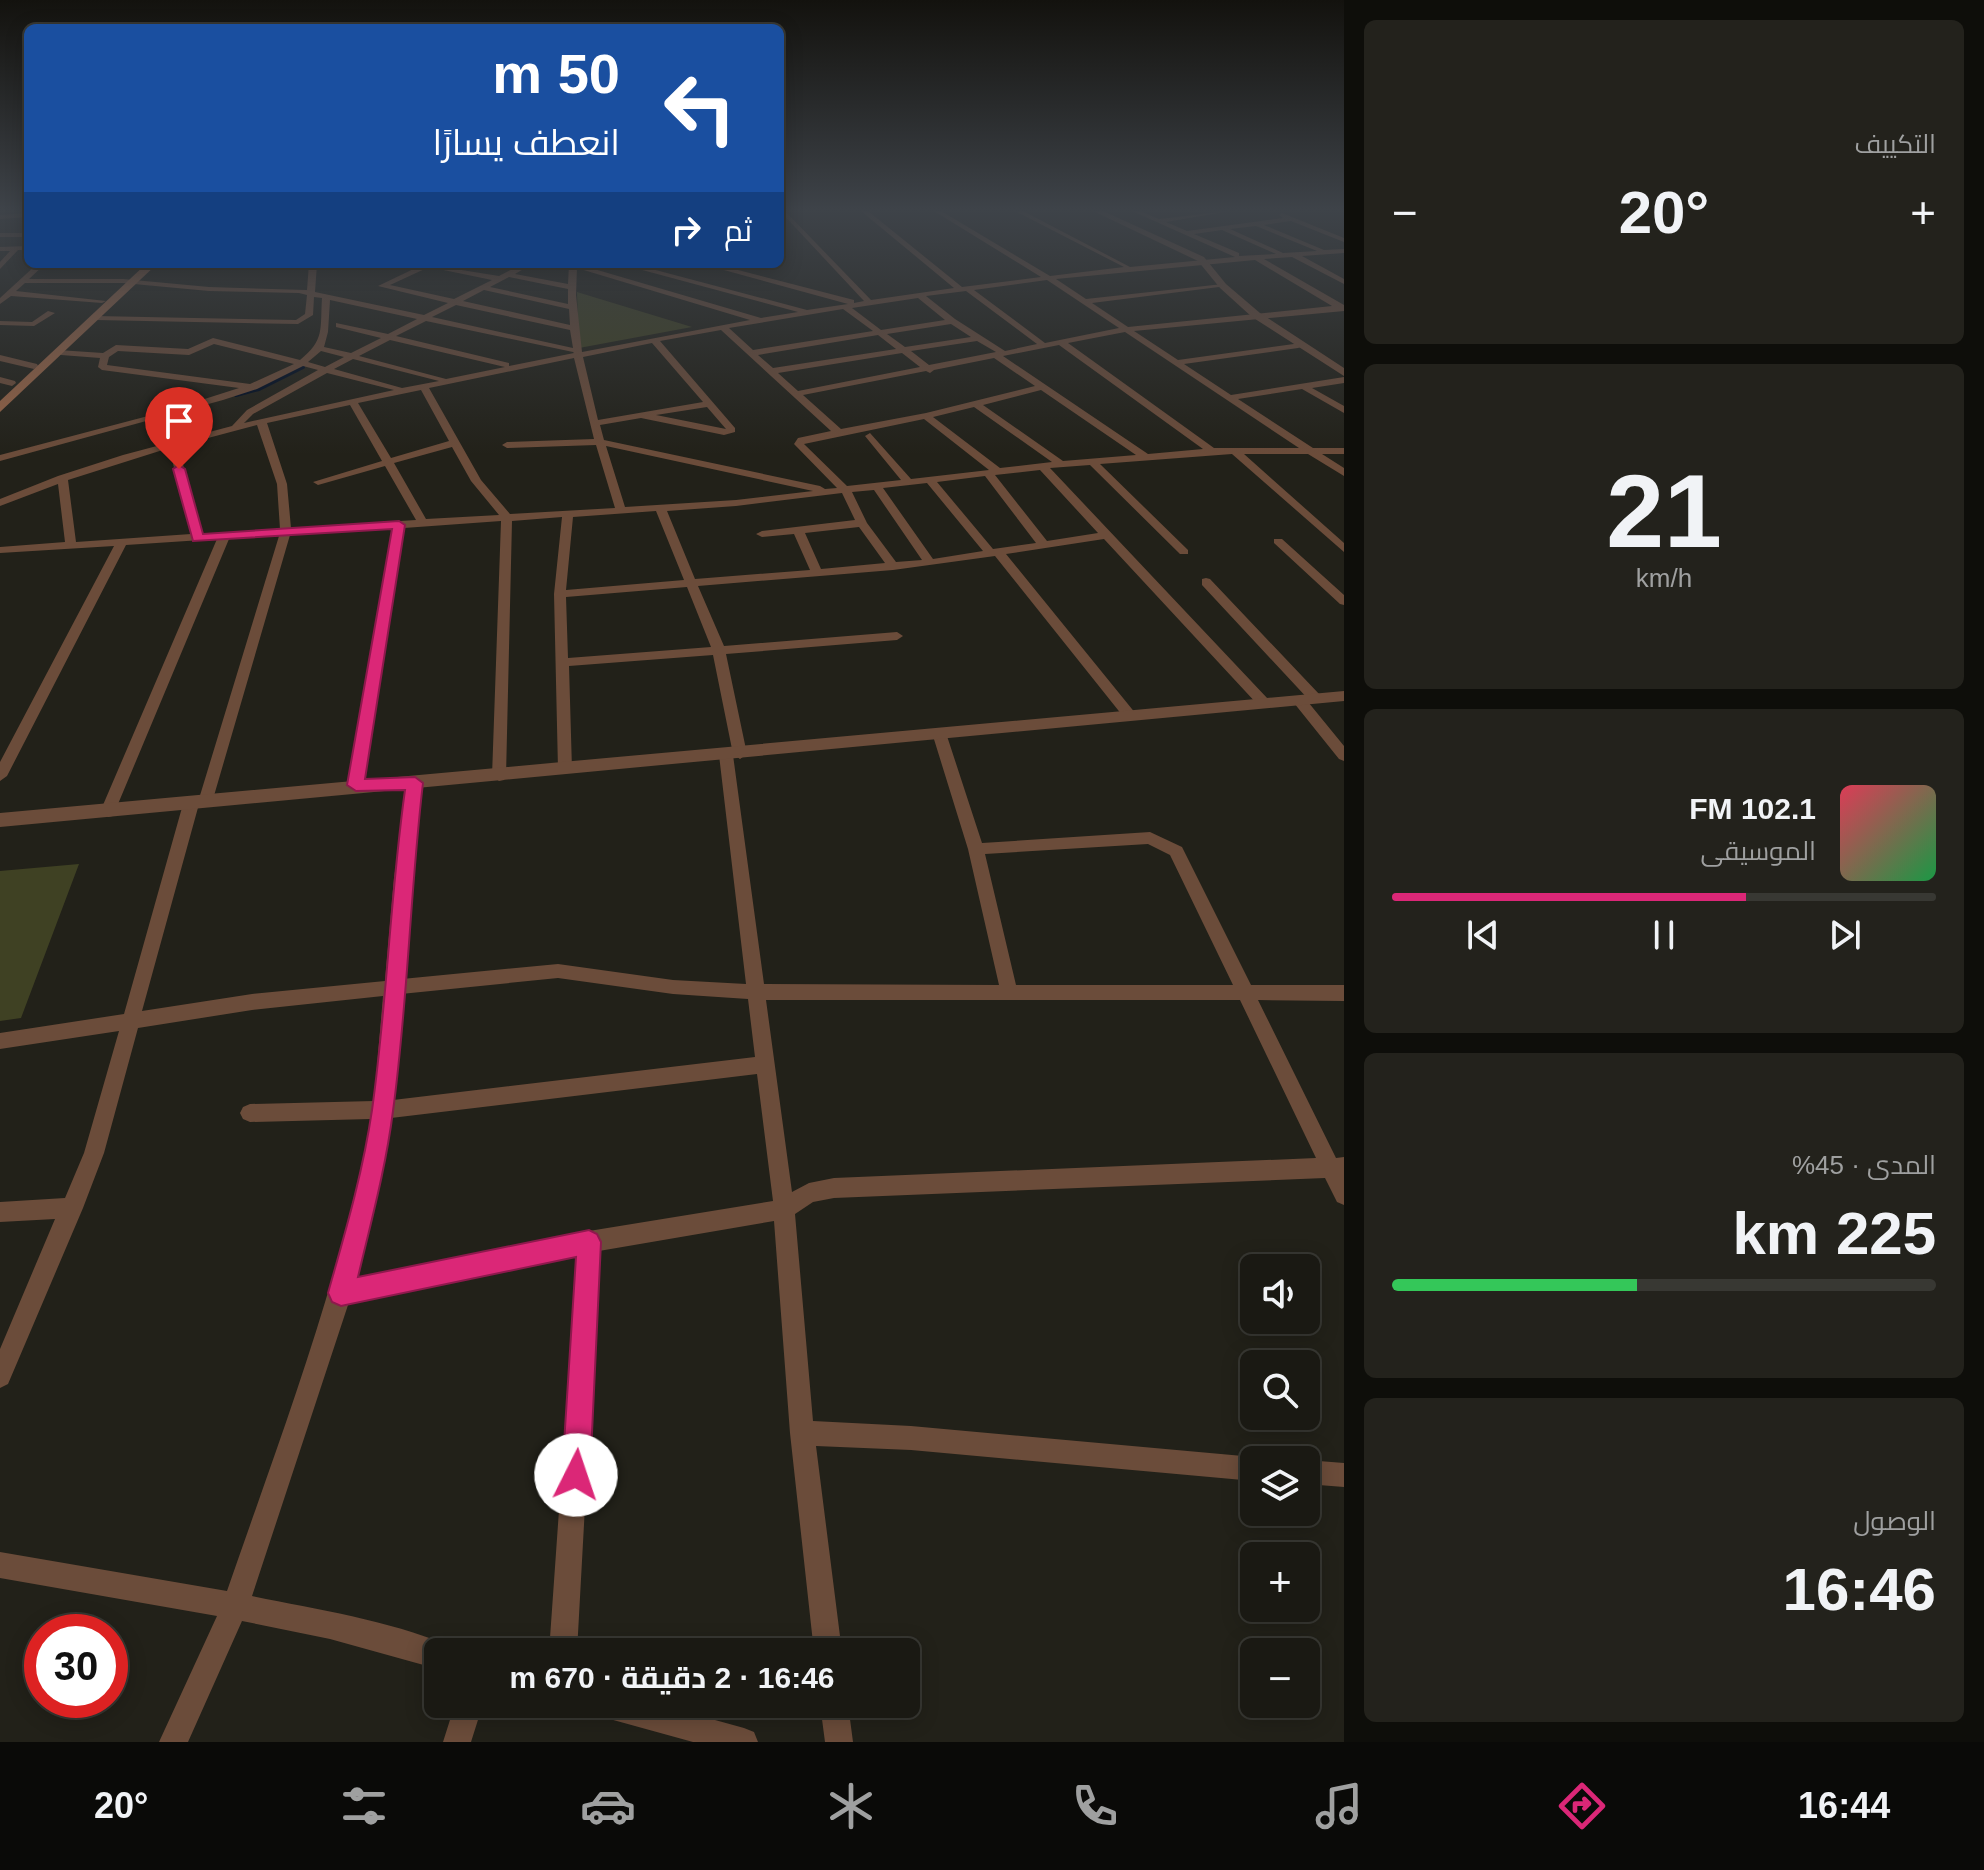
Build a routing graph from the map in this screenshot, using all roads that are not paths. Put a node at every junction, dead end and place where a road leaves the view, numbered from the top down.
1 (114, 292) edge
2 (119, 292) edge
3 (312, 292) edge
4 (313, 292) edge
5 (400, 292) edge
6 (475, 292) edge
7 (503, 292) edge
8 (570, 292) edge
9 (664, 292) edge
10 (679, 292) edge
11 (734, 292) edge
12 (815, 292) edge
13 (860, 292) edge
14 (939, 292) edge
15 (968, 292) edge
16 (1070, 292) edge
17 (1169, 292) edge
18 (1230, 292) edge
19 (1316, 292) edge
20 (8, 293) edge
21 (673, 295) junction
22 (920, 295) junction
23 (326, 296) junction
24 (102, 301) junction
25 (869, 302) junction
26 (1085, 302) junction
27 (454, 303) junction
28 (857, 304) junction
29 (844, 306) junction
30 (570, 307) junction
31 (1343, 308) edge
32 (809, 312) junction
33 (51, 313) dead end
34 (1256, 315) junction
35 (785, 317) junction
36 (96, 318) junction
37 (424, 319) junction
38 (763, 321) junction
39 (952, 321) junction
40 (0, 323) edge
41 (339, 325) dead end
42 (796, 325) dead end
43 (574, 328) junction
44 (724, 328) junction
45 (1129, 329) junction
46 (878, 333) junction
47 (808, 334) dead end
48 (392, 338) junction
49 (979, 338) junction
50 (654, 340) junction
51 (820, 342) junction
52 (1060, 342) junction
53 (1043, 345) junction
54 (1298, 345) junction
55 (319, 348) junction
56 (902, 350) junction
57 (61, 352) junction
58 (578, 352) junction
59 (752, 353) junction
60 (105, 356) junction
61 (1001, 356) junction
62 (352, 357) junction
63 (0, 358) edge
64 (306, 362) junction
65 (1179, 362) junction
66 (34, 366) junction
67 (516, 368) junction
68 (329, 369) junction
69 (930, 370) junction
70 (772, 371) junction
71 (1344, 373) edge
72 (445, 379) junction
73 (1344, 380) edge
74 (6, 382) edge
75 (423, 385) junction
76 (254, 387) junction
77 (1305, 387) junction
78 (1040, 388) junction
79 (401, 389) junction
80 (795, 394) junction
81 (0, 396) edge
82 (1233, 397) junction
83 (352, 400) junction
84 (974, 403) junction
85 (708, 404) junction
86 (0, 408) edge
87 (1344, 410) edge
88 (640, 415) junction
89 (926, 416) junction
90 (261, 421) junction
91 (595, 423) junction
92 (233, 428) junction
93 (839, 433) junction
94 (870, 436) dead end
95 (601, 442) junction
96 (454, 443) junction
97 (173, 445) junction
98 (507, 445) dead end
99 (1212, 451) junction
100 (1235, 451) junction
101 (1314, 451) junction
102 (1344, 451) edge
103 (1146, 457) junction
104 (0, 458) edge
105 (1092, 461) junction
106 (388, 462) junction
107 (1061, 464) junction
108 (1043, 467) junction
109 (993, 473) junction
110 (1344, 473) edge
111 (62, 478) junction
112 (931, 481) junction
113 (318, 482) dead end
114 (909, 483) junction
115 (877, 487) junction
116 (840, 491) junction
117 (0, 503) edge
118 (660, 508) junction
119 (621, 511) junction
120 (568, 515) junction
121 (507, 518) junction
122 (423, 523) junction
123 (862, 523) junction
124 (399, 525) junction
125 (286, 530) junction
126 (798, 530) junction
127 (762, 534) dead end
128 (1105, 535) junction
129 (224, 537) junction
130 (198, 538) junction
131 (1278, 541) dead end
132 (121, 544) junction
133 (1044, 545) junction
134 (71, 546) junction
135 (1344, 549) edge
136 (1, 551) edge
137 (1184, 552) dead end
138 (994, 553) junction
139 (930, 563) junction
140 (893, 567) junction
141 (817, 573) junction
142 (694, 582) junction
143 (1206, 582) dead end
144 (560, 594) junction
145 (1344, 601) edge
146 (897, 636) dead end
147 (719, 650) junction
148 (560, 663) junction
149 (1344, 696) edge
150 (1307, 699) junction
151 (1263, 702) junction
152 (1131, 717) junction
153 (940, 736) junction
154 (733, 754) junction
155 (1344, 756) edge
156 (565, 769) junction
157 (0, 776) edge
158 (499, 776) junction
159 (415, 783) junction
160 (356, 785) junction
161 (199, 803) junction
162 (108, 812) junction
163 (0, 820) edge
164 (976, 849) junction
165 (394, 987) junction
166 (755, 992) junction
167 (1009, 992) junction
168 (1247, 992) junction
169 (1344, 993) edge
170 (130, 1022) junction
171 (0, 1041) edge
172 (766, 1064) junction
173 (383, 1110) junction
174 (250, 1113) dead end
175 (1337, 1167) edge
176 (1344, 1195) edge
177 (73, 1208) junction
178 (784, 1209) junction
179 (0, 1212) edge
180 (589, 1242) junction
181 (341, 1293) junction
182 (0, 1376) edge
183 (802, 1433) junction
184 (1240, 1468) edge
185 (1320, 1473) edge
186 (1344, 1475) edge
187 (0, 1565) edge
188 (235, 1606) junction
189 (564, 1638) edge
190 (826, 1638) edge
191 (424, 1651) edge
192 (465, 1718) edge
193 (638, 1718) edge
194 (836, 1718) edge
195 (673, 1733) edge
196 (173, 1742) edge
197 (457, 1742) edge
198 (744, 1742) edge
199 (839, 1742) edge

1 - 24 main road
2 - 36 main road
3 - 36 street
4 - 23 street
5 - 27 street
6 - 27 street
7 - 30 street
8 - 30 street
9 - 21 street
10 - 21 street
11 - 32 street
12 - 28 street
13 - 25 street
14 - 22 street
15 - 53 street
16 - 26 street
17 - 26 street
18 - 34 street
19 - 31 street
20 - 24 street
21 - 38 street
22 - 25 street
22 - 39 street
23 - 37 street
23 - 55 street
24 - 66 main road
25 - 28 street
26 - 45 street
27 - 37 street
27 - 43 street
28 - 29 street
29 - 32 street
29 - 46 street
30 - 43 street
31 - 34 street
32 - 35 street
33 - 40 street
34 - 45 street
34 - 54 street
35 - 38 street
35 - 42 street
36 - 57 main road
37 - 48 street
37 - 58 street
38 - 44 street
39 - 46 street
39 - 49 street
41 - 48 street
43 - 58 street
44 - 50 street
44 - 59 street
45 - 52 street
45 - 65 street
46 - 51 street
46 - 56 street
47 - 51 street
48 - 62 street
48 - 67 street
49 - 56 street
49 - 61 street
50 - 58 street
50 - 85 street
51 - 59 street
52 - 53 street
52 - 99 street
53 - 61 street
54 - 65 street
54 - 71 street
55 - 62 street
55 - 64 street
56 - 69 street
56 - 70 street
57 - 60 street
57 - 86 main road
58 - 67 street
58 - 91 street
59 - 70 street
60 - 64 street
60 - 76 street
61 - 69 street
61 - 78 street
62 - 68 street
62 - 72 street
63 - 66 street
64 - 68 street
64 - 76 street
65 - 82 street
66 - 74 main road
67 - 72 street
68 - 79 street
68 - 92 street
69 - 80 street
70 - 80 street
72 - 75 street
73 - 77 street
74 - 81 main road
75 - 79 street
75 - 96 street
76 - 104 street
77 - 82 street
77 - 87 street
78 - 84 street
78 - 103 street
79 - 83 street
80 - 93 street
82 - 101 street
83 - 90 street
83 - 106 street
84 - 89 street
84 - 107 street
85 - 88 street
85 - 88 street
88 - 91 street
89 - 93 street
89 - 109 street
90 - 92 street
90 - 125 street
91 - 95 street
92 - 97 street
93 - 116 street
94 - 114 street
95 - 98 street
95 - 116 street
95 - 119 street
96 - 106 street
96 - 121 street
97 - 111 street
97 - 130 street
99 - 100 street
99 - 103 street
100 - 101 street
100 - 135 street
101 - 102 street
101 - 110 street
103 - 105 street
105 - 107 street
105 - 137 street
106 - 113 street
106 - 122 street
107 - 108 street
108 - 109 street
108 - 128 street
109 - 112 street
109 - 133 street
111 - 117 street
111 - 134 street
112 - 114 street
112 - 138 street
114 - 115 street
115 - 116 street
115 - 139 street
116 - 118 street
116 - 123 street
118 - 119 street
118 - 142 street
119 - 120 street
120 - 121 street
120 - 144 street
121 - 122 street
121 - 158 street
122 - 124 street
123 - 126 street
123 - 140 street
124 - 125 street
124 - 160 street
125 - 129 street
125 - 161 street
126 - 127 street
126 - 141 street
128 - 133 street
128 - 151 street
129 - 130 street
129 - 162 street
130 - 132 street
131 - 145 street
132 - 134 street
132 - 157 street
133 - 138 street
134 - 136 street
138 - 139 street
138 - 152 street
139 - 140 street
140 - 141 street
141 - 142 street
142 - 144 street
142 - 147 street
143 - 150 street
144 - 148 street
146 - 147 street
147 - 148 street
147 - 154 street
148 - 156 street
149 - 150 street
150 - 151 street
150 - 155 street
151 - 152 street
152 - 153 street
153 - 154 street
153 - 164 street
154 - 156 street
154 - 166 street
156 - 158 street
158 - 159 street
159 - 160 street
159 - 165 street
160 - 161 street
161 - 162 street
161 - 170 street
162 - 163 street
164 - 167 street
164 - 168 street
165 - 166 street
165 - 170 street
165 - 173 street
166 - 167 street
166 - 172 street
167 - 168 street
168 - 169 street
168 - 175 street
170 - 171 street
170 - 177 street
172 - 173 street
172 - 178 street
173 - 174 street
173 - 181 street
175 - 176 street
175 - 178 street
177 - 179 street
177 - 182 street
178 - 180 street
178 - 183 street
180 - 181 street
180 - 189 street
181 - 188 street
183 - 184 street
183 - 190 street
185 - 186 street
187 - 188 street
188 - 191 street
188 - 196 street
192 - 197 street
193 - 195 street
194 - 199 street
195 - 198 street

